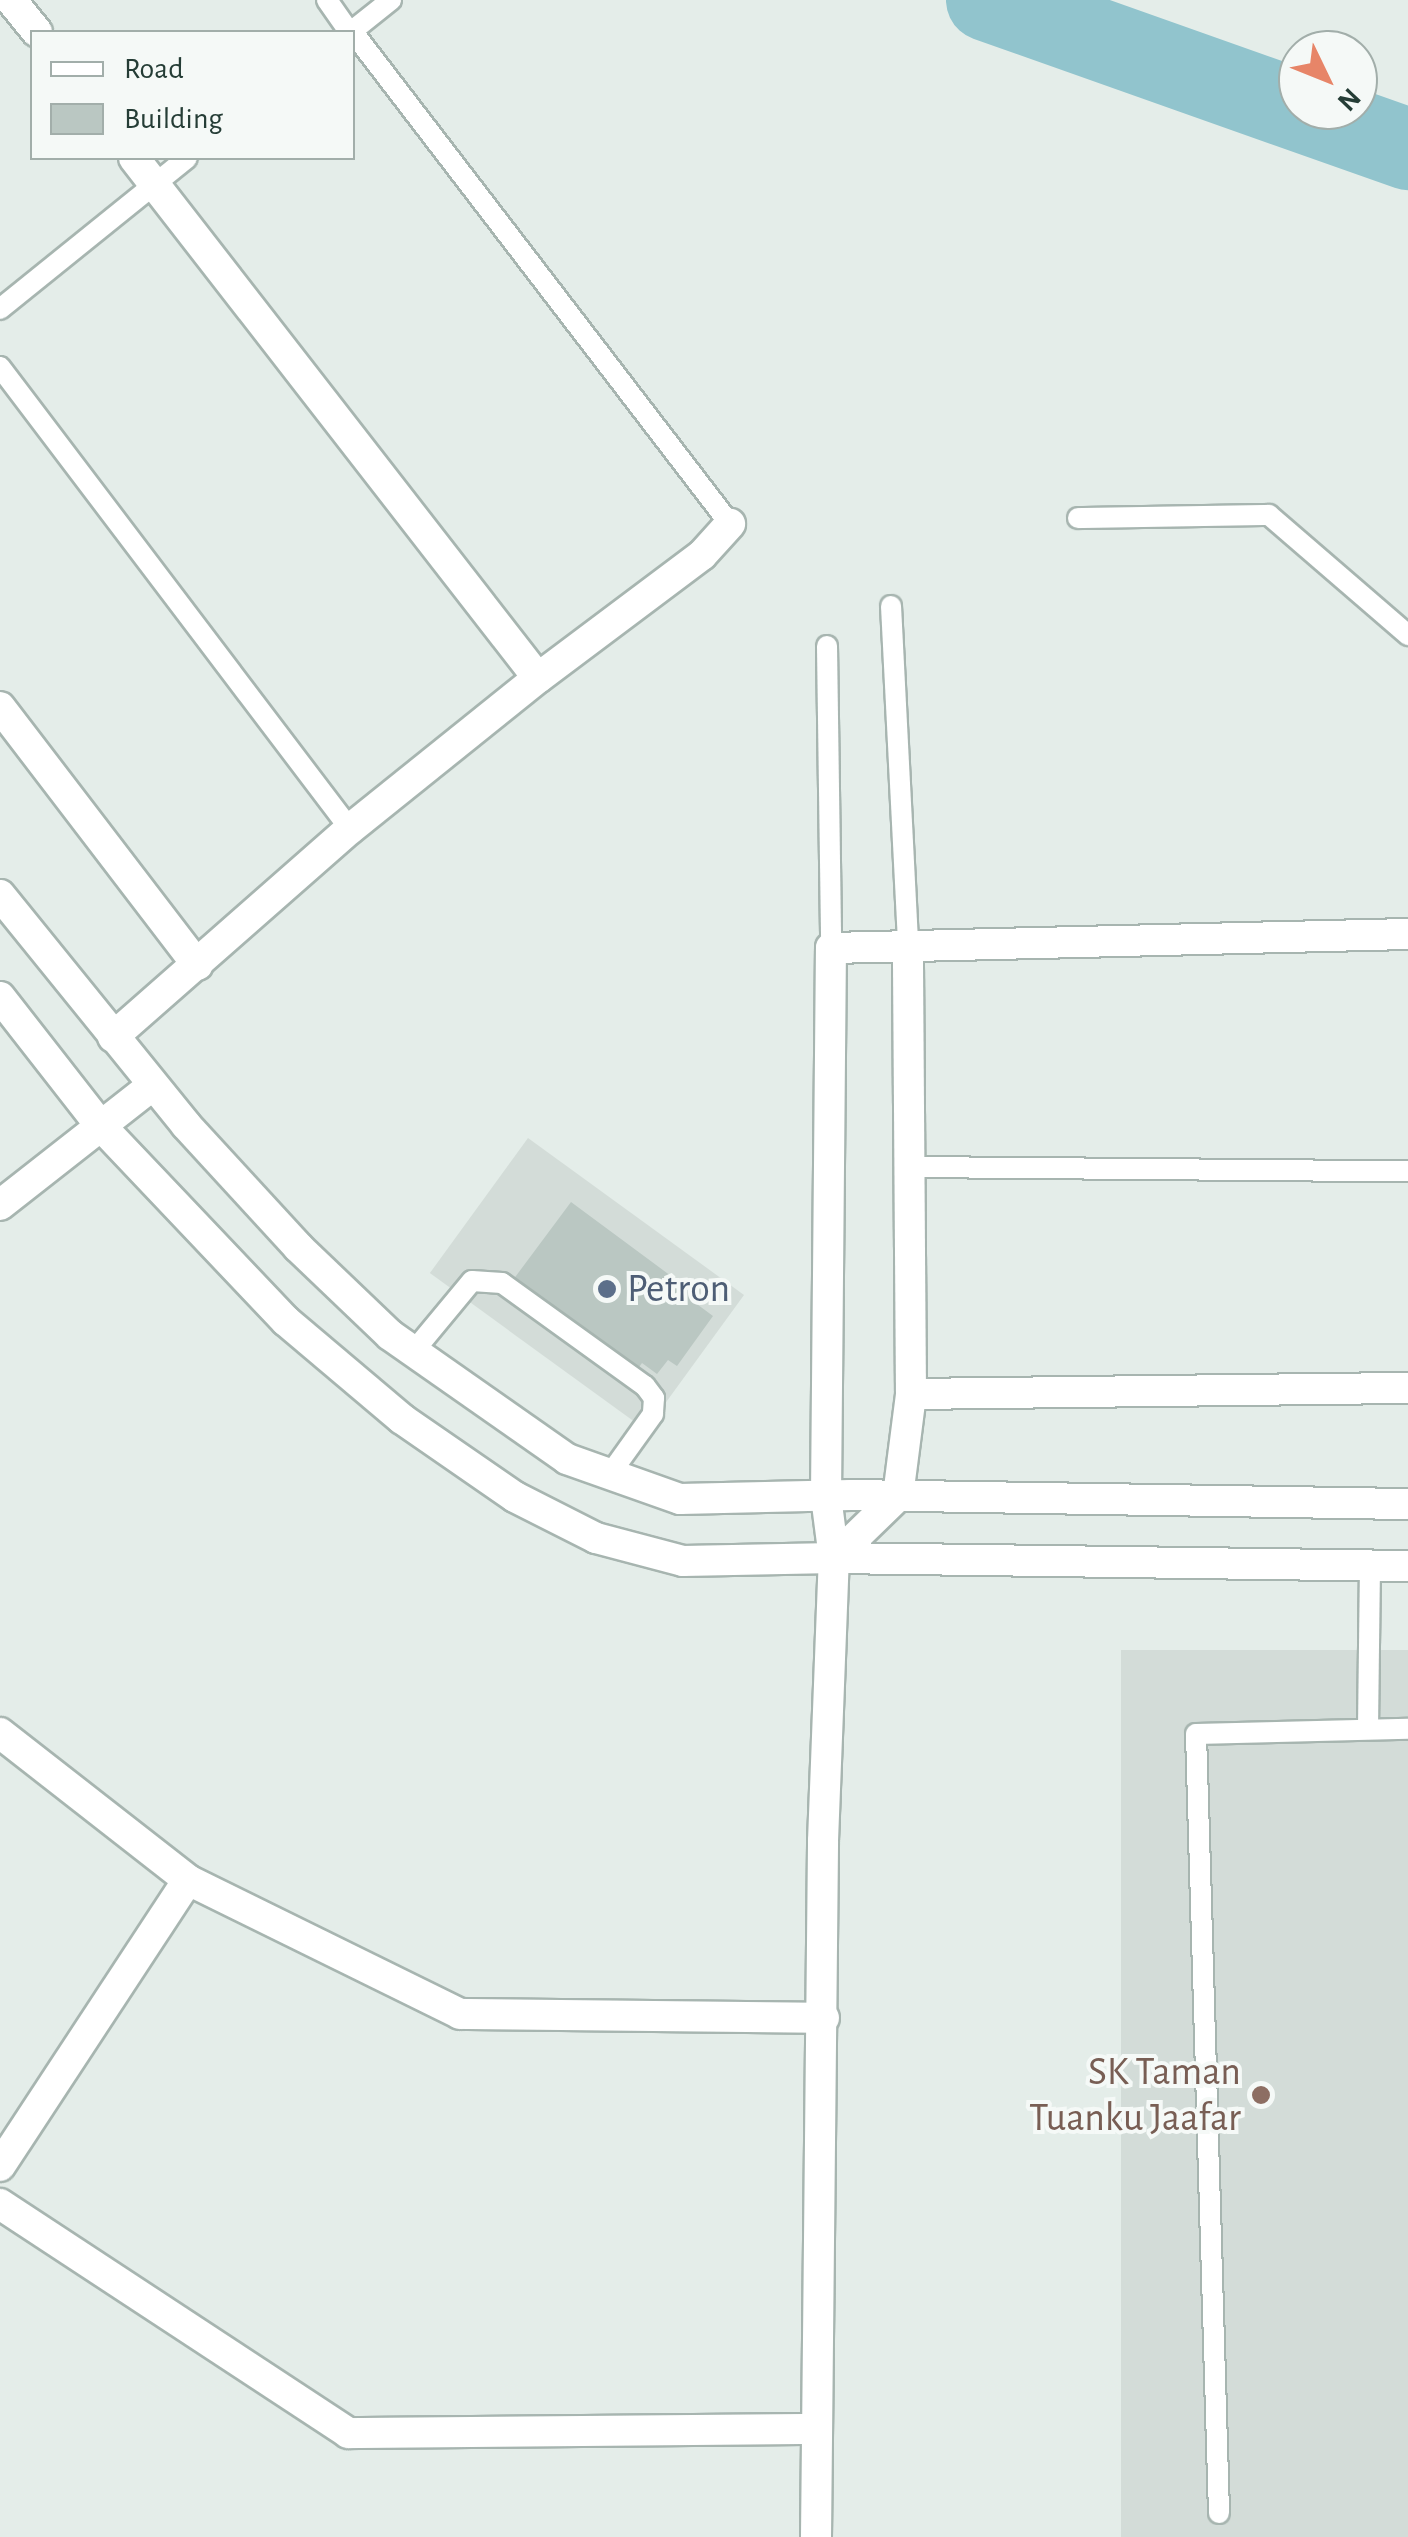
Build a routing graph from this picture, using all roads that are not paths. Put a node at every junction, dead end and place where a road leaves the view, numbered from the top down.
1 (11, 0) edge
2 (327, 0) edge
3 (392, 0) edge
4 (35, 30) edge
5 (349, 30) edge
6 (353, 30) edge
7 (355, 38) edge
8 (136, 160) edge
9 (184, 160) edge
10 (154, 183) junction
11 (0, 309) edge
12 (0, 367) edge
13 (1078, 518) dead end
14 (730, 524) joint
15 (892, 606) dead end
16 (1408, 635) edge
17 (827, 646) dead end
18 (538, 678) junction
19 (0, 707) edge
20 (350, 829) junction
21 (0, 896) edge
22 (1408, 934) edge
23 (908, 944) junction
24 (831, 948) junction
25 (197, 965) junction
26 (0, 998) edge
27 (113, 1037) junction
28 (153, 1085) junction
29 (100, 1125) junction
30 (910, 1166) junction
31 (1408, 1171) edge
32 (0, 1205) edge
33 (414, 1352) junction
34 (1408, 1388) edge
35 (912, 1394) junction
36 (610, 1474) junction
37 (826, 1496) junction
38 (898, 1496) junction
39 (1408, 1504) edge
40 (834, 1558) junction
41 (1370, 1565) junction
42 (1408, 1566) edge
43 (1368, 1728) junction
44 (1408, 1729) edge
45 (0, 1733) edge
46 (188, 1880) junction
47 (824, 2018) junction
48 (0, 2166) edge
49 (0, 2204) edge
50 (816, 2429) junction
51 (1219, 2513) dead end
52 (816, 2537) edge

1 - 4 street
2 - 5 lane
3 - 6 lane
7 - 14 lane
8 - 10 street
9 - 10 lane
10 - 11 lane
10 - 18 street
12 - 20 lane
13 - 16 lane
14 - 18 street
15 - 23 lane
17 - 24 lane
18 - 20 street
19 - 25 street
20 - 25 street
21 - 27 street
22 - 23 street
23 - 24 street
23 - 30 street
24 - 37 street
25 - 27 street
26 - 29 street
27 - 28 street
28 - 29 street
28 - 33 street
29 - 32 street
29 - 40 street
30 - 31 lane
30 - 35 street
33 - 36 street
33 - 36 lane
34 - 35 street
35 - 38 street
36 - 37 street
37 - 38 street
37 - 40 street
38 - 39 street
38 - 40 street
40 - 41 street
40 - 47 street
41 - 42 street
41 - 43 lane
43 - 44 lane
43 - 51 lane
45 - 46 street
46 - 47 street
46 - 48 street
47 - 50 street
49 - 50 street
50 - 52 street

